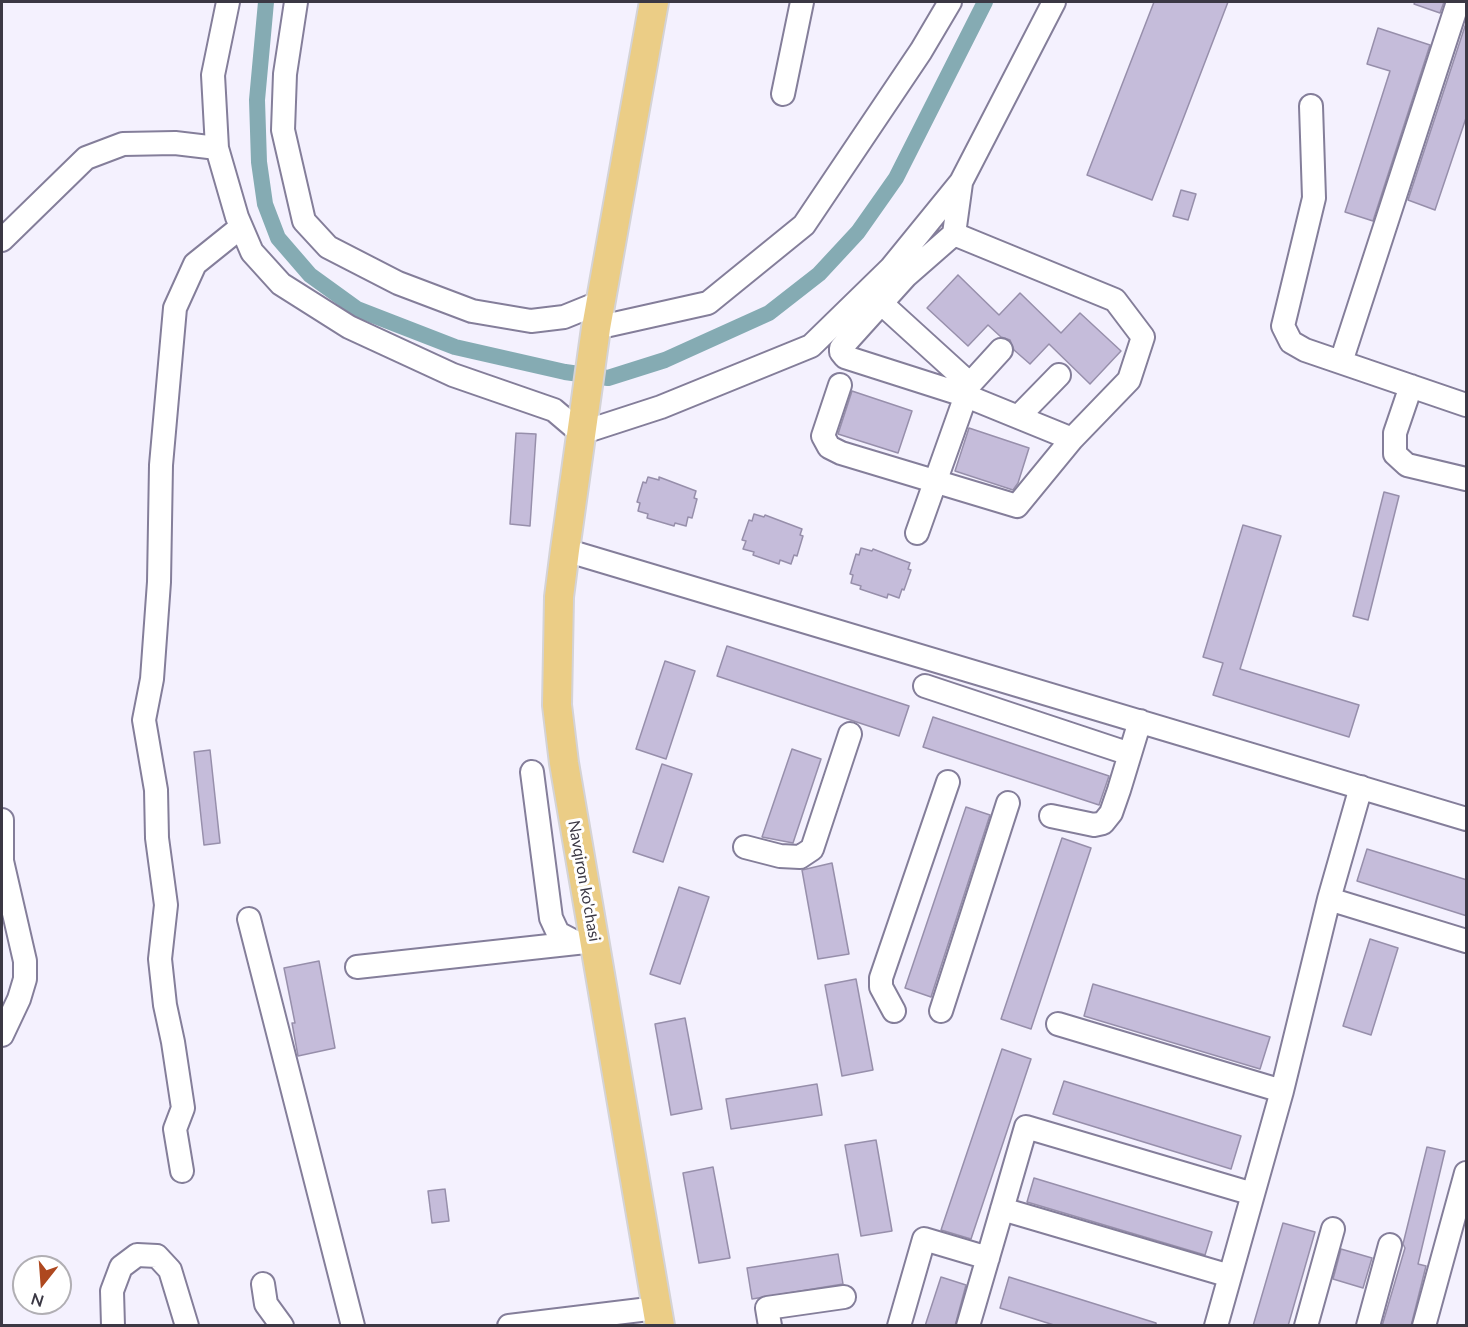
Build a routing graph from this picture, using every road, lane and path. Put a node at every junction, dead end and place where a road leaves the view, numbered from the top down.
1 (227, 2) edge
2 (296, 2) edge
3 (654, 2) edge
4 (802, 2) edge
5 (950, 2) edge
6 (1054, 2) edge
7 (1458, 2) edge
8 (783, 94) dead end
9 (1311, 106) dead end
10 (217, 148) junction
11 (961, 182) junction
12 (241, 226) junction
13 (954, 234) junction
14 (2, 240) edge
15 (881, 303) junction
16 (598, 315) junction
17 (1001, 350) dead end
18 (1341, 362) junction
19 (1059, 375) dead end
20 (840, 385) dead end
21 (1411, 386) junction
22 (967, 390) junction
23 (1467, 405) edge
24 (1018, 417) junction
25 (581, 433) junction
26 (1072, 439) junction
27 (1467, 479) edge
28 (935, 480) junction
29 (917, 533) dead end
30 (565, 550) junction
31 (968, 670) junction
32 (925, 686) dead end
33 (962, 698) junction
34 (1140, 721) junction
35 (850, 734) dead end
36 (1130, 754) junction
37 (532, 772) dead end
38 (948, 782) dead end
39 (1361, 787) junction
40 (1008, 803) dead end
41 (1051, 816) dead end
42 (1467, 819) edge
43 (2, 820) edge
44 (745, 847) dead end
45 (1329, 899) junction
46 (249, 919) dead end
47 (1467, 941) edge
48 (586, 942) junction
49 (357, 967) dead end
50 (894, 1011) dead end
51 (941, 1011) dead end
52 (1058, 1024) dead end
53 (2, 1035) edge
54 (1282, 1091) junction
55 (183, 1171) dead end
56 (1467, 1173) edge
57 (1253, 1194) junction
58 (1002, 1209) junction
59 (1333, 1229) dead end
60 (1390, 1245) dead end
61 (988, 1258) junction
62 (1230, 1276) junction
63 (262, 1284) dead end
64 (844, 1297) dead end
65 (658, 1317) edge
66 (113, 1326) edge
67 (187, 1326) edge
68 (282, 1326) edge
69 (354, 1326) edge
70 (509, 1326) edge
71 (770, 1326) edge
72 (899, 1326) edge
73 (968, 1326) edge
74 (1216, 1326) edge
75 (1306, 1326) edge
76 (1368, 1326) edge
77 (1424, 1326) edge

1 - 10 street
2 - 16 street
3 - 16 main road, Navqiron ko'chasi
4 - 8 street
5 - 16 street
6 - 11 street
7 - 18 street
9 - 18 street
10 - 12 street
10 - 14 street
11 - 13 street
11 - 25 street
12 - 25 street
12 - 55 street
13 - 15 street
13 - 26 street
15 - 22 street
15 - 22 street
16 - 25 main road, Navqiron ko'chasi
17 - 22 street
18 - 21 street
19 - 24 street
20 - 28 street
21 - 23 street
21 - 27 street
22 - 24 street
22 - 28 street
24 - 26 street
25 - 30 main road, Navqiron ko'chasi
26 - 28 street
28 - 29 street
30 - 31 street
30 - 48 main road, Navqiron ko'chasi
31 - 33 street
31 - 34 street
32 - 33 street
33 - 36 street
34 - 36 street
34 - 39 street
35 - 44 street
36 - 41 street
37 - 48 street
38 - 50 street
39 - 42 street
39 - 45 street
40 - 51 street
43 - 53 street
45 - 47 street
45 - 54 street
46 - 69 street
48 - 49 street
48 - 65 main road, Navqiron ko'chasi
52 - 54 street
54 - 57 street
56 - 77 street
57 - 58 street
57 - 62 street
58 - 61 street
58 - 62 street
59 - 75 street
60 - 76 street
61 - 72 street
61 - 73 street
62 - 74 street
63 - 68 street
64 - 71 street
65 - 70 street
66 - 67 street

